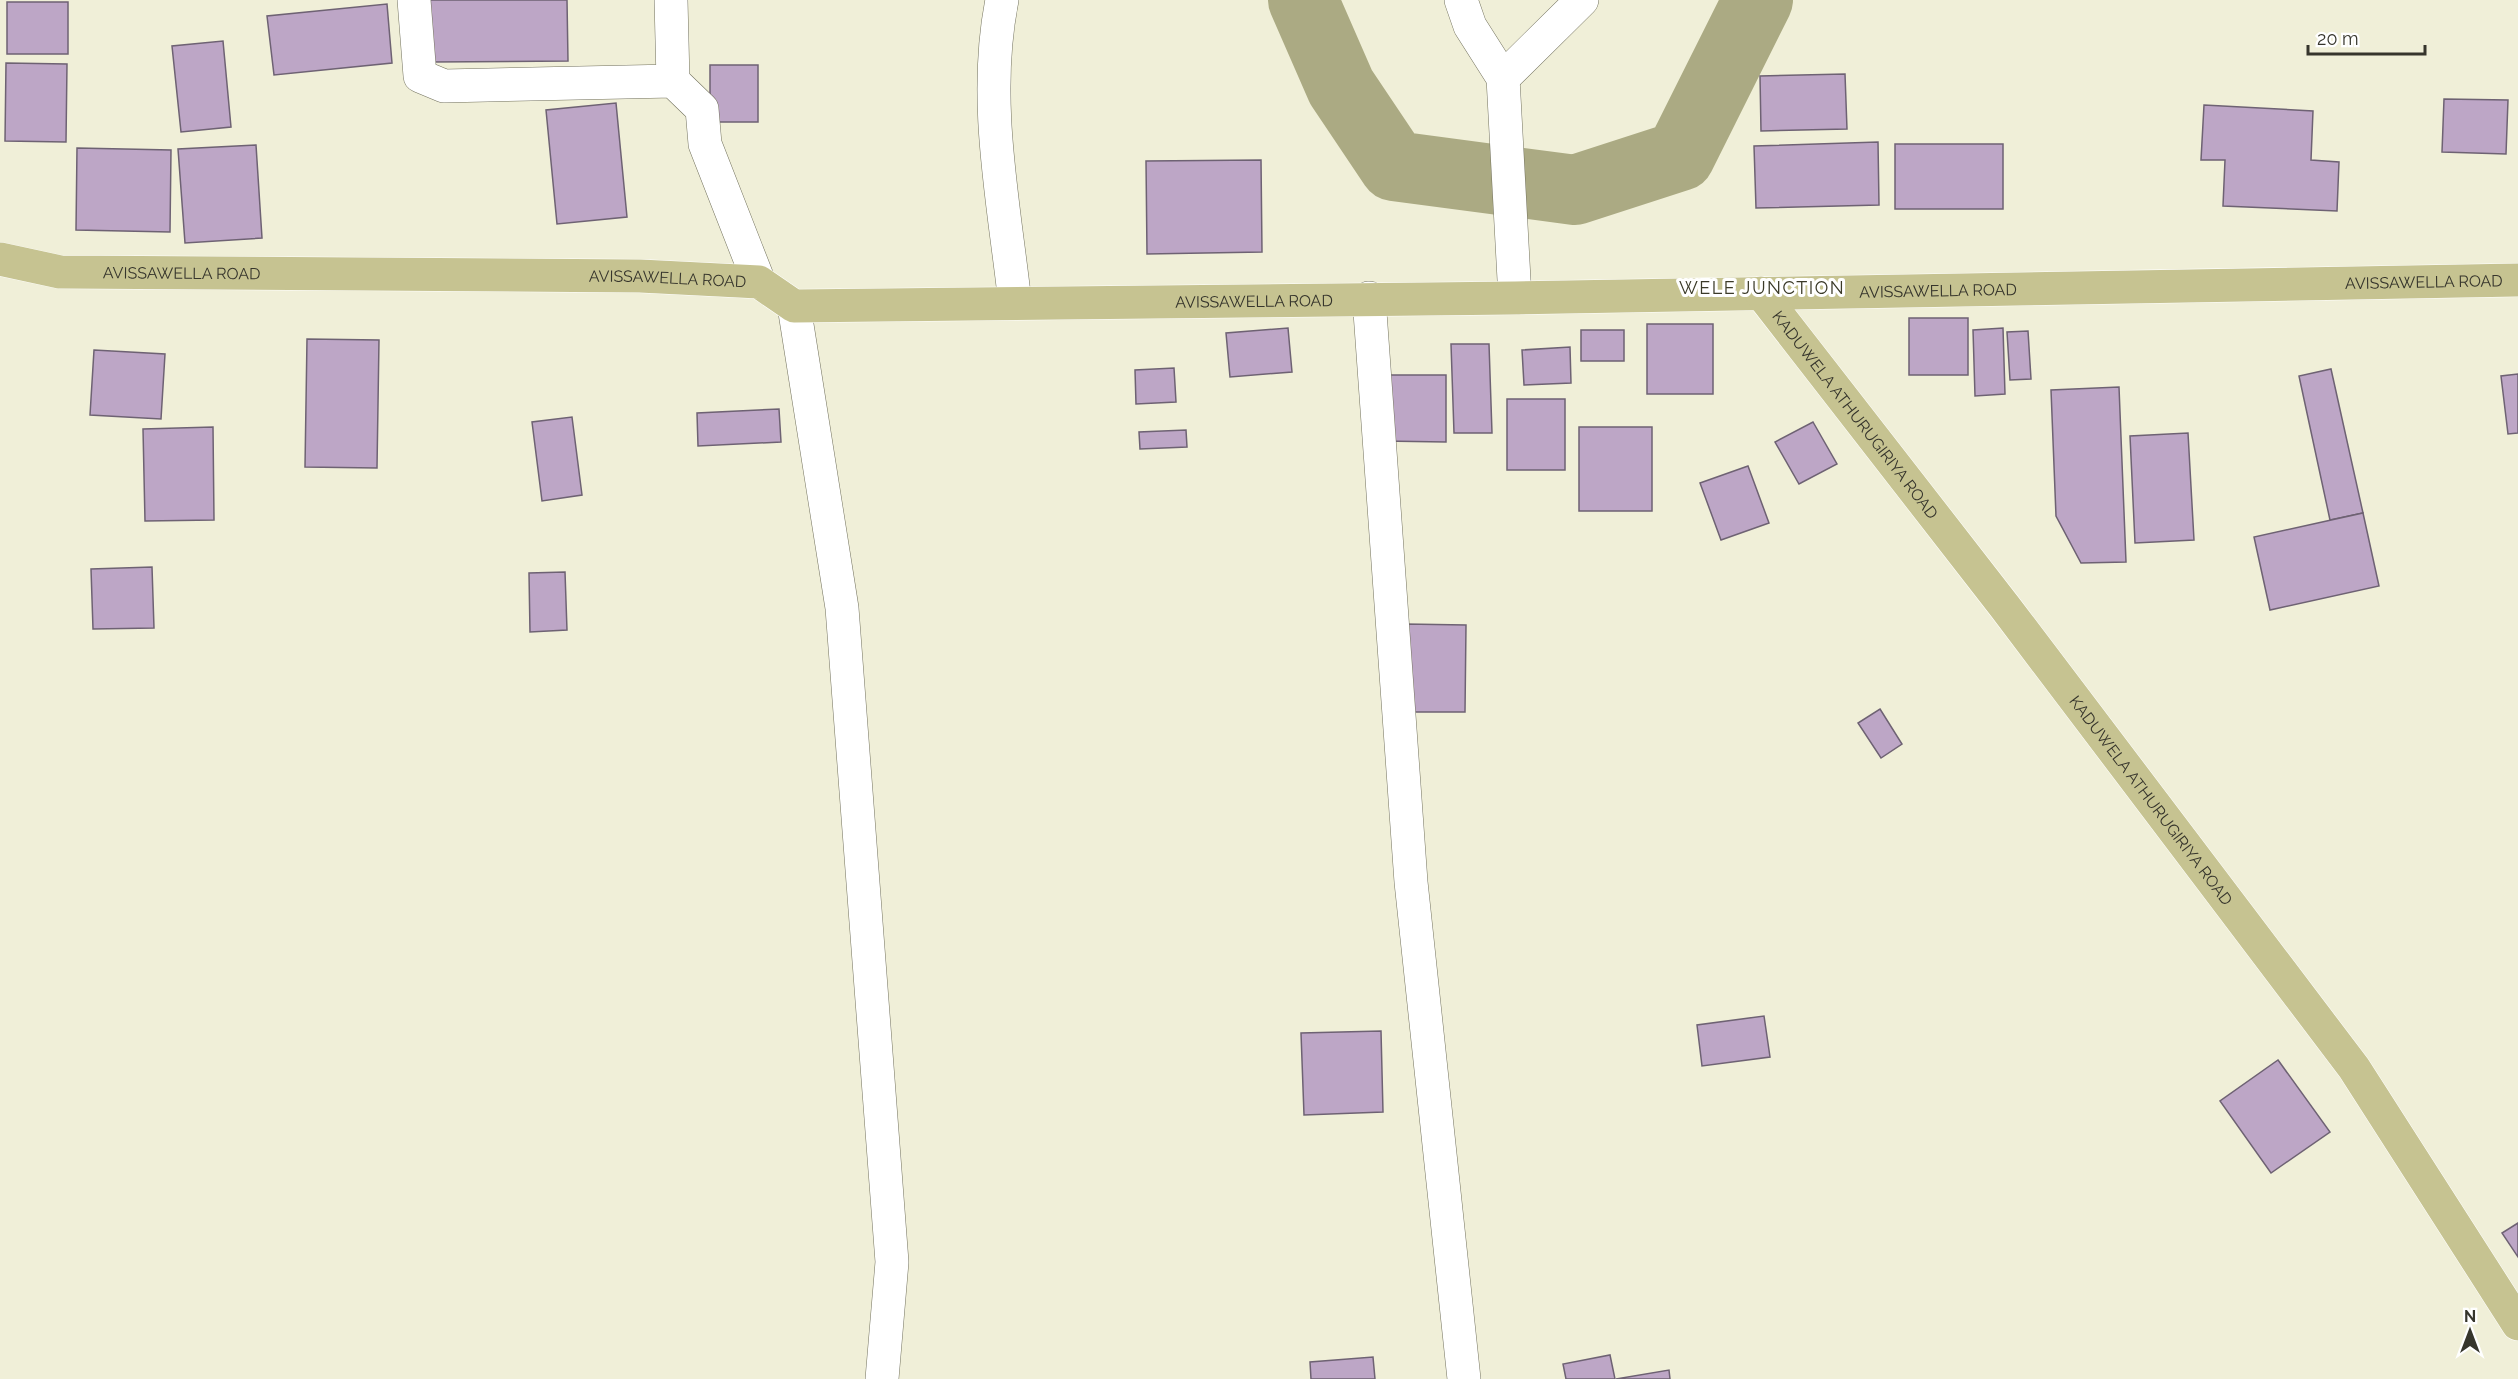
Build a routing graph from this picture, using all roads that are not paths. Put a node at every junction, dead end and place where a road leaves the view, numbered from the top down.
1 (414, 0) edge
2 (671, 0) edge
3 (1002, 0) edge
4 (1461, 0) edge
5 (1582, 0) edge
6 (673, 81) junction
7 (1503, 92) junction
8 (0, 259) edge
9 (2518, 280) edge
10 (759, 282) junction
11 (1761, 293) junction
12 (1369, 298) junction
13 (1515, 298) junction
14 (1015, 303) junction
15 (794, 306) junction
16 (2518, 1324) edge
17 (882, 1379) edge
18 (1464, 1379) edge

1 - 6 street
2 - 6 street
3 - 14 street
4 - 7 street
5 - 7 street
6 - 10 street
7 - 13 street
8 - 10 main road, AVISSAWELLA ROAD
9 - 11 main road, AVISSAWELLA ROAD
10 - 15 main road, AVISSAWELLA ROAD
11 - 13 main road, AVISSAWELLA ROAD
11 - 16 main road, KADUWELA ATHURUGIRIYA ROAD
12 - 13 main road, AVISSAWELLA ROAD
12 - 14 main road, AVISSAWELLA ROAD
12 - 18 street
14 - 15 main road, AVISSAWELLA ROAD
15 - 17 street

